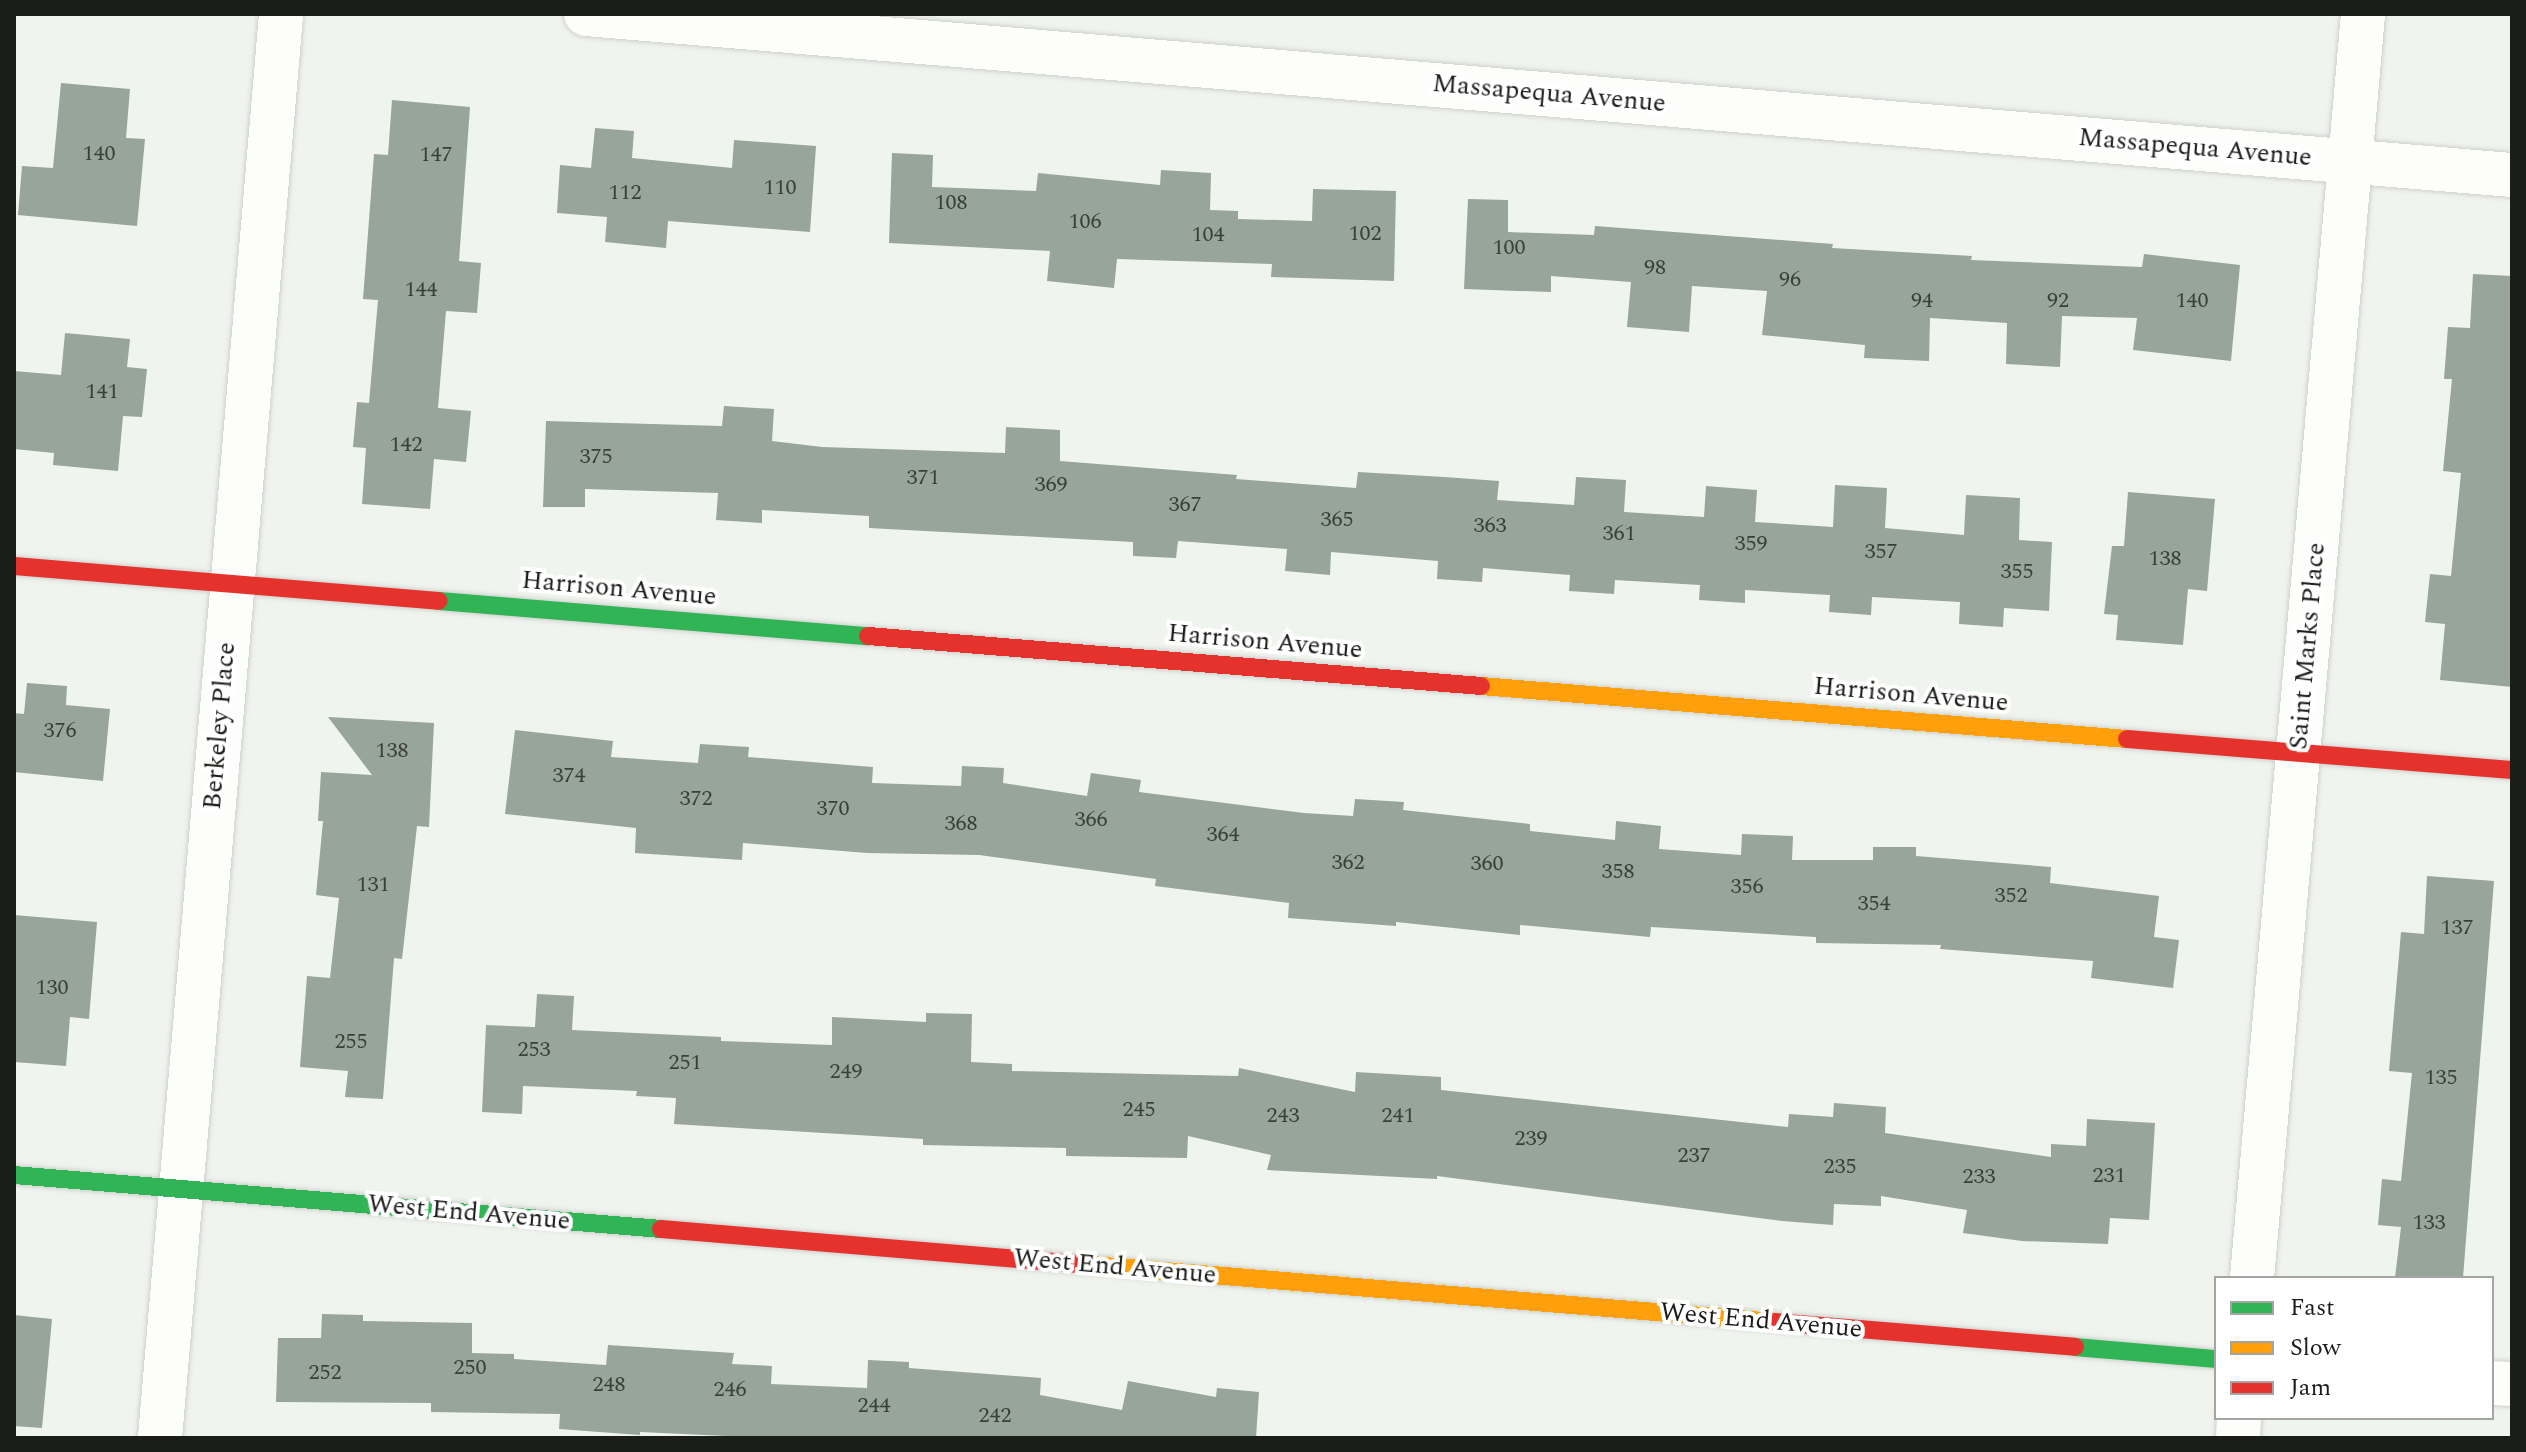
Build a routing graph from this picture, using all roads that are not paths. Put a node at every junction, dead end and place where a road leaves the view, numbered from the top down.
1 (281, 14) edge
2 (586, 14) edge
3 (2363, 14) edge
4 (2350, 161) junction
5 (2512, 175) edge
6 (14, 566) edge
7 (232, 584) junction
8 (2298, 752) junction
9 (2512, 770) edge
10 (14, 1175) edge
11 (181, 1189) junction
12 (2252, 1276) edge
13 (2214, 1359) edge
14 (160, 1438) edge

1 - 7 street, Berkeley Place
2 - 4 street, Massapequa Avenue
3 - 4 street, Saint Marks Place
4 - 5 street, Massapequa Avenue
4 - 8 street, Saint Marks Place
6 - 7 street, Harrison Avenue
7 - 8 street, Harrison Avenue
7 - 11 street, Berkeley Place
8 - 9 street, Harrison Avenue
8 - 12 street, Saint Marks Place
10 - 11 street, West End Avenue
11 - 13 street, West End Avenue
11 - 14 street, Berkeley Place

